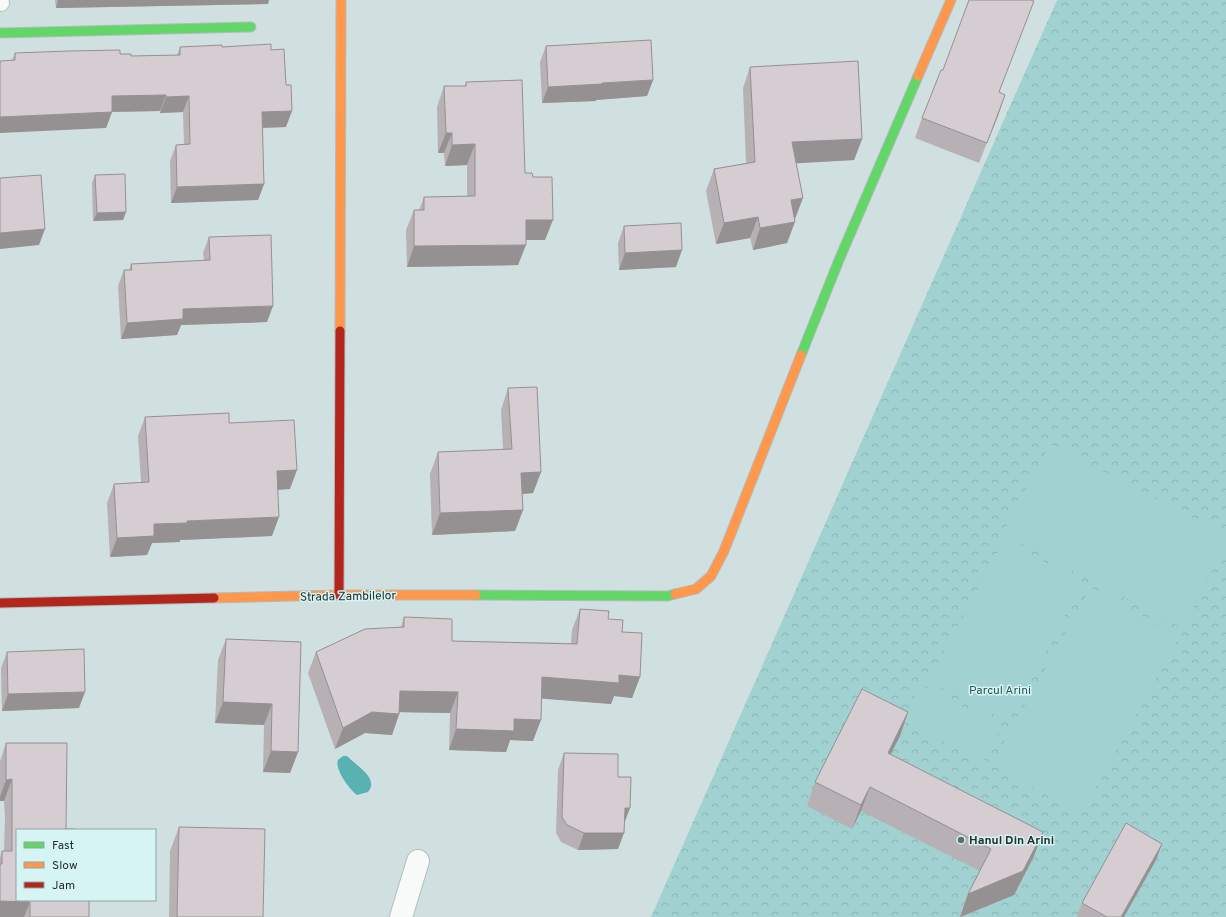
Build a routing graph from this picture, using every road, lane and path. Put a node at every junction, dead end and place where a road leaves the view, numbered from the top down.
1 (341, 0) edge
2 (951, 0) edge
3 (251, 27) dead end
4 (0, 33) edge
5 (339, 595) junction
6 (0, 603) edge
7 (418, 861) dead end
8 (401, 917) edge

1 - 5 street
2 - 5 street, Strada Zambilelor
3 - 4 street
5 - 6 street, Strada Zambilelor
7 - 8 street

